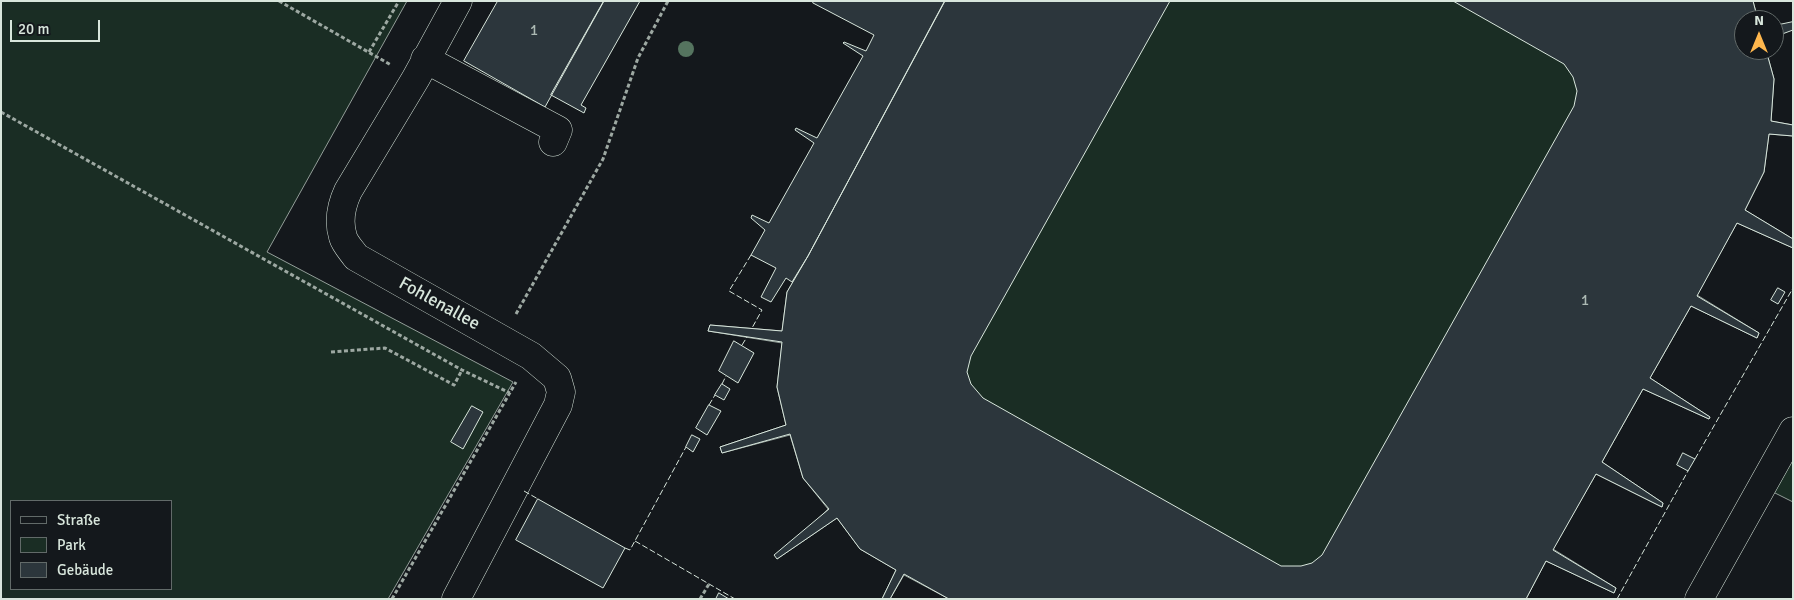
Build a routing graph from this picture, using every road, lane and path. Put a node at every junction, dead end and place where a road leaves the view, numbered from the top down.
1 (279, 1) edge
2 (398, 1) edge
3 (458, 1) edge
4 (668, 1) edge
5 (369, 52) junction
6 (376, 56) dead end
7 (425, 59) junction
8 (1, 112) edge
9 (553, 142) dead end
10 (502, 339) junction
11 (331, 352) dead end
12 (531, 356) junction
13 (462, 370) junction
14 (510, 393) junction
15 (1793, 431) edge
16 (709, 584) dead end
17 (392, 599) edge
18 (456, 599) edge
19 (700, 599) edge
20 (1699, 599) edge

1 - 5 path
2 - 5 path
3 - 7 street, Fohlenallee
4 - 10 path
5 - 6 path
7 - 9 street
7 - 10 street, Fohlenallee
8 - 13 path
10 - 12 street, Fohlenallee
11 - 13 path
12 - 14 path
12 - 18 street, Fohlenallee
13 - 14 path
14 - 17 path
15 - 20 street
16 - 19 path

